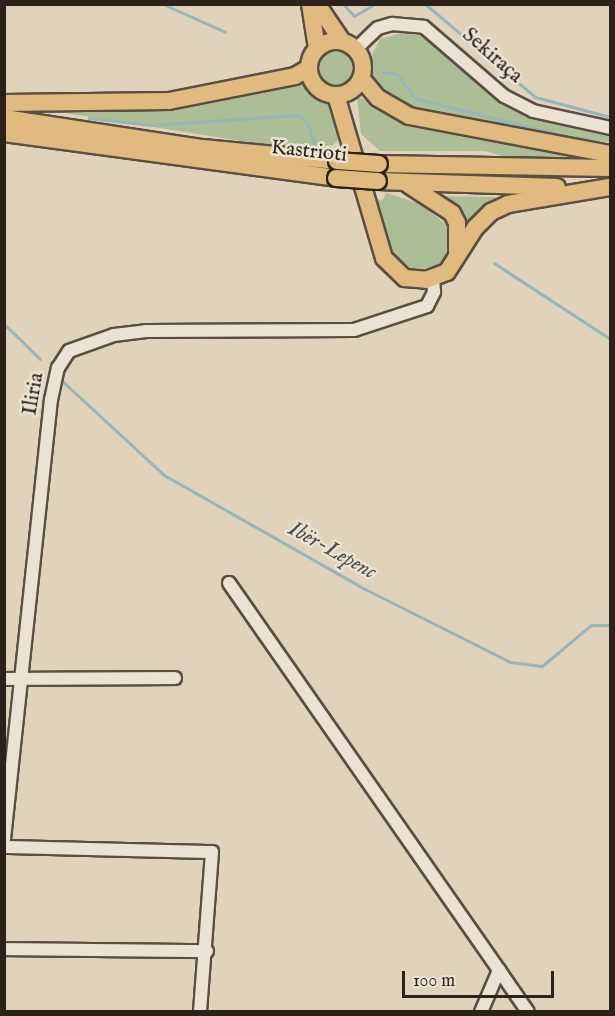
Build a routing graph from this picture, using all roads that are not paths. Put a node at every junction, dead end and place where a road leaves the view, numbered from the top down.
1 (310, 4) edge
2 (317, 4) edge
3 (349, 45) junction
4 (317, 48) junction
5 (309, 68) junction
6 (357, 84) junction
7 (336, 95) junction
8 (4, 103) edge
9 (4, 118) edge
10 (610, 128) edge
11 (4, 133) edge
12 (353, 143) junction
13 (610, 154) edge
14 (610, 168) edge
15 (337, 169) junction
16 (406, 183) junction
17 (610, 187) edge
18 (454, 264) junction
19 (433, 279) junction
20 (229, 583) dead end
21 (175, 678) dead end
22 (4, 679) edge
23 (22, 679) junction
24 (4, 839) edge
25 (4, 847) edge
26 (4, 949) edge
27 (207, 951) junction
28 (499, 970) junction
29 (200, 1011) edge
30 (481, 1011) edge
31 (528, 1011) edge

1 - 4 highway
2 - 3 highway
3 - 4 highway
3 - 6 highway
3 - 10 street, Sekiraça
4 - 5 highway
5 - 7 highway
5 - 8 highway
6 - 7 highway
6 - 12 highway
6 - 13 highway
7 - 12 highway
9 - 15 highway, Kastrioti
11 - 15 highway, Kastrioti
12 - 19 highway
14 - 15 highway, Kastrioti, bridge
15 - 16 highway, Kastrioti, bridge
16 - 17 highway, Kastrioti
16 - 18 highway
17 - 18 highway
18 - 19 highway
19 - 23 street, Iliria
20 - 28 street
21 - 23 street
22 - 23 street
23 - 24 street, Iliria
25 - 27 street
26 - 27 street
27 - 29 street
28 - 30 street
28 - 31 street

